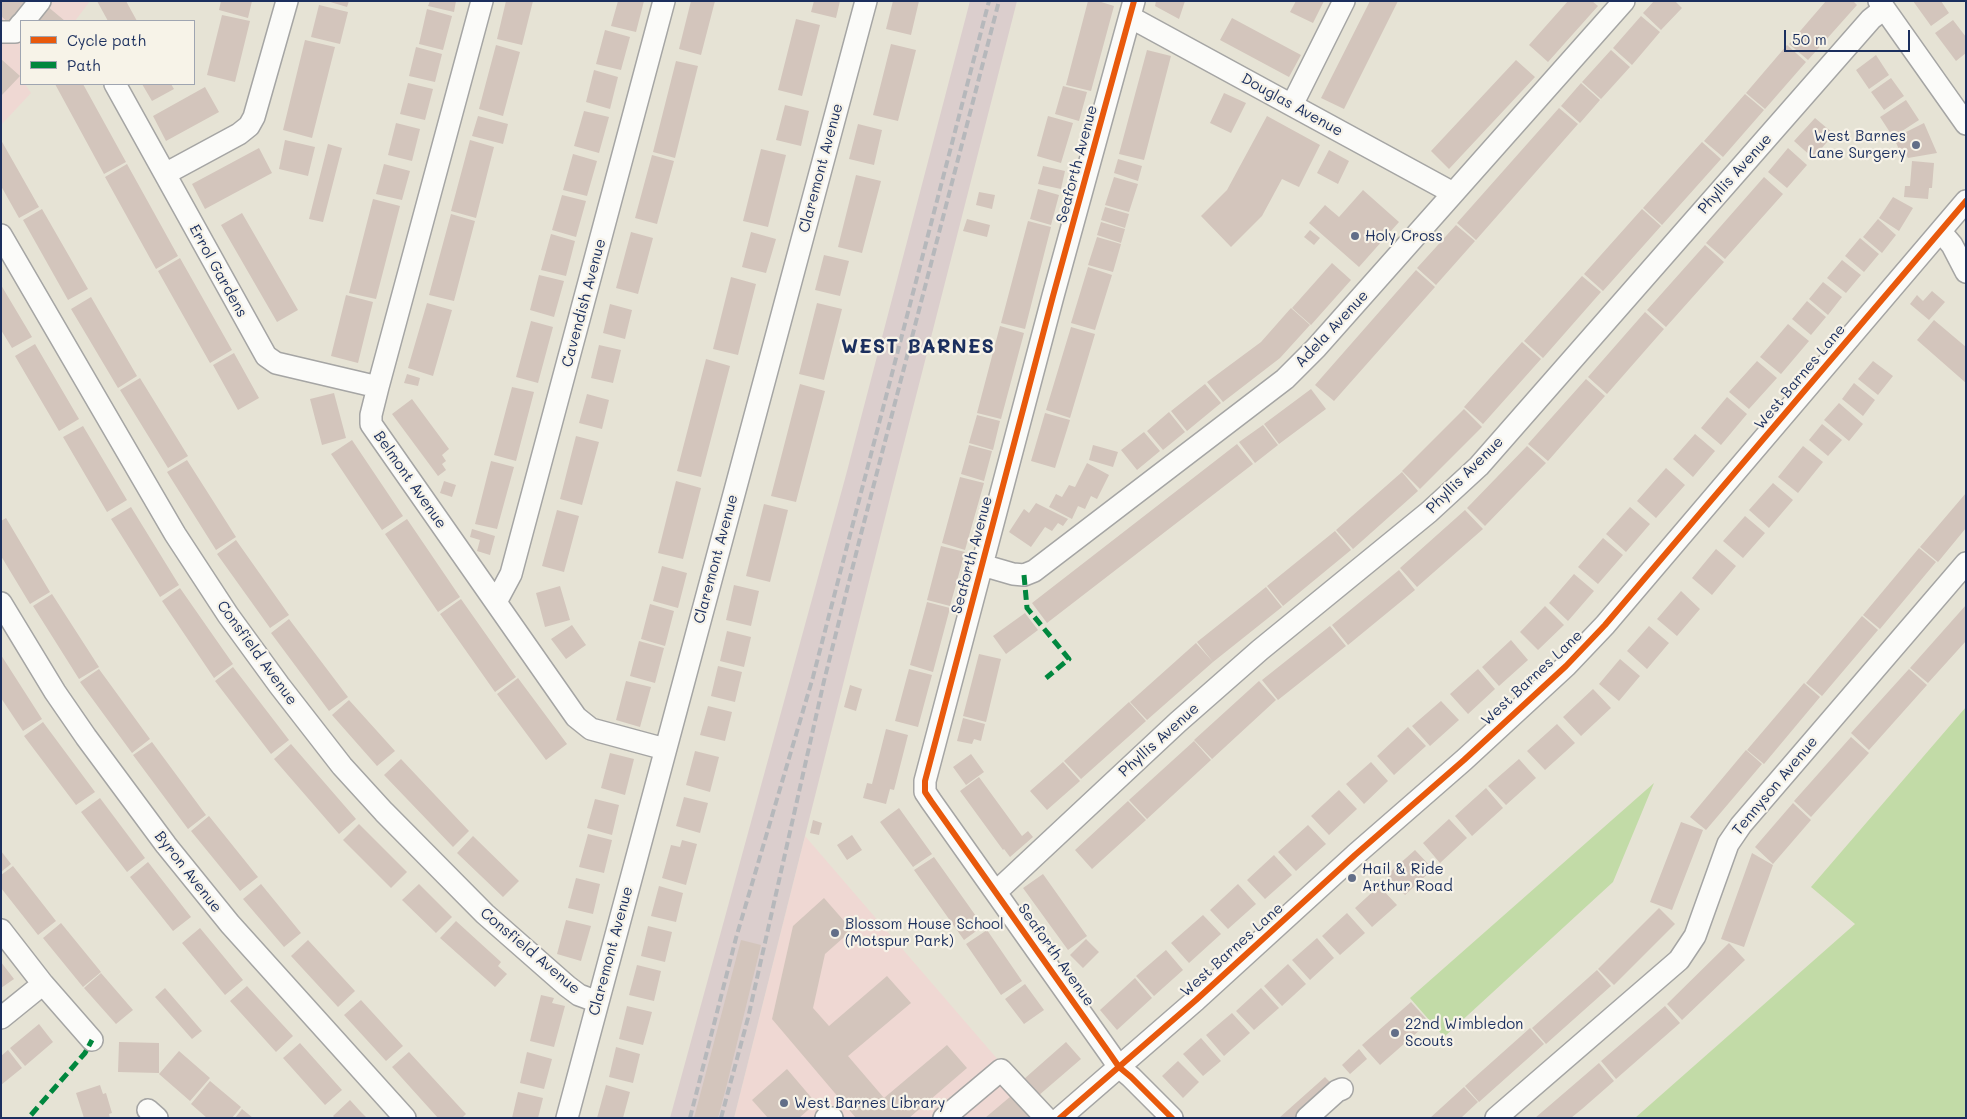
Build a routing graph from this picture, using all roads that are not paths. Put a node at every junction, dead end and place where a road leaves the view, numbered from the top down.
1 (40, 1) edge
2 (287, 1) edge
3 (482, 1) edge
4 (664, 1) edge
5 (866, 1) edge
6 (1344, 1) edge
7 (1624, 1) edge
8 (1881, 5) edge
9 (1132, 9) edge
10 (25, 20) edge
11 (20, 25) edge
12 (1, 32) edge
13 (116, 85) edge
14 (1292, 105) junction
15 (1966, 124) edge
16 (165, 174) junction
17 (1453, 193) junction
18 (1966, 202) edge
19 (1941, 232) junction
20 (1, 234) edge
21 (1966, 272) edge
22 (378, 387) junction
23 (1966, 563) edge
24 (982, 565) junction
25 (496, 602) junction
26 (1, 603) edge
27 (665, 749) junction
28 (996, 892) junction
29 (1, 930) edge
30 (43, 984) junction
31 (598, 1002) junction
32 (1, 1018) edge
33 (92, 1040) dead end
34 (1119, 1067) junction
35 (1342, 1089) dead end
36 (405, 1118) edge
37 (567, 1118) edge
38 (826, 1118) edge
39 (832, 1118) edge
40 (944, 1118) edge
41 (1046, 1118) edge
42 (1060, 1118) edge
43 (1172, 1118) edge
44 (1307, 1118) edge
45 (1496, 1118) edge

1 - 10 street
2 - 16 street
3 - 22 street, Belmont Avenue
4 - 25 street, Cavendish Avenue
5 - 27 street, Claremont Avenue
6 - 14 street
7 - 17 street, Adela Avenue
8 - 15 street
8 - 28 street, Phyllis Avenue
9 - 14 street, Douglas Avenue
9 - 24 street, Seaforth Avenue
11 - 12 street
13 - 16 street, Errol Gardens
14 - 17 street, Douglas Avenue
16 - 22 street, Errol Gardens
17 - 24 street, Adela Avenue
18 - 19 street, West Barnes Lane
19 - 21 street
19 - 34 street, West Barnes Lane
20 - 31 street, Consfield Avenue
22 - 25 street, Belmont Avenue
23 - 45 street, Tennyson Avenue
24 - 28 street, Seaforth Avenue
25 - 27 street, Belmont Avenue
26 - 36 street, Byron Avenue
27 - 31 street, Claremont Avenue
28 - 34 street, Seaforth Avenue
29 - 30 street
30 - 32 street
30 - 33 street
31 - 37 street, Claremont Avenue
34 - 42 street, West Barnes Lane
34 - 43 street, Seaforth Avenue
35 - 44 street
38 - 39 street
40 - 41 street

